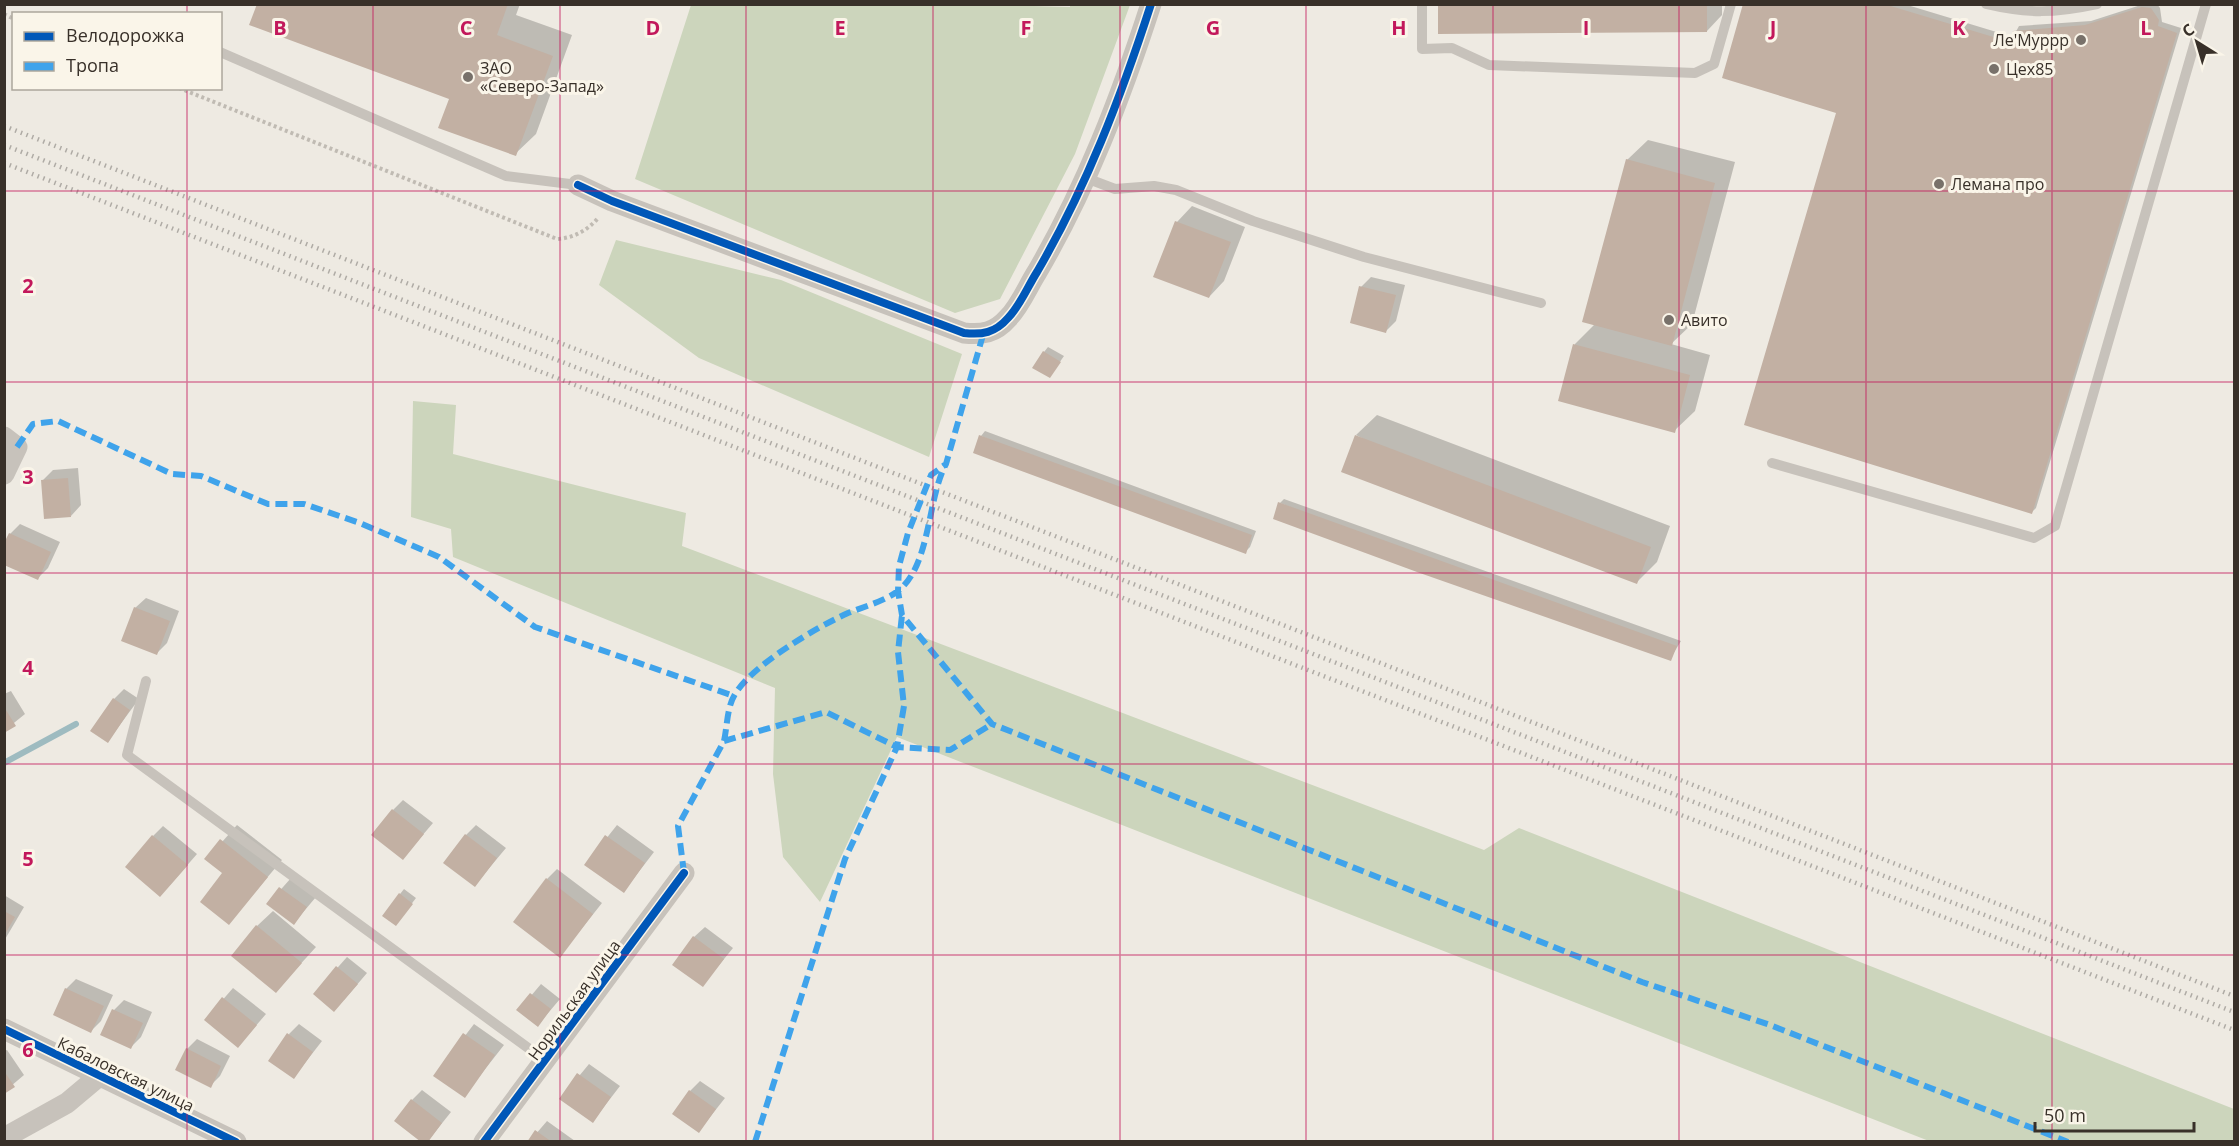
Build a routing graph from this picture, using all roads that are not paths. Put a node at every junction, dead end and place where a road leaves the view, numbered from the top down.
1 (1151, 4) edge
2 (1422, 4) edge
3 (1731, 4) edge
4 (1986, 4) edge
5 (2097, 4) edge
6 (2206, 4) edge
7 (222, 53) edge
8 (1086, 178) junction
9 (578, 185) joint
10 (1541, 303) dead end
11 (4, 437) edge
12 (1772, 463) dead end
13 (4, 474) edge
14 (146, 681) dead end
15 (684, 873) dead end
16 (4, 1029) edge
17 (546, 1061) junction
18 (98, 1077) junction
19 (4, 1138) edge
20 (236, 1142) edge
21 (484, 1142) edge

1 - 8 street
2 - 3 lane
4 - 5 lane
6 - 12 lane
7 - 9 lane
8 - 9 street
8 - 10 lane
11 - 13 street
14 - 17 lane
15 - 17 street, Норильская улица
16 - 18 street, Кабаловская улица
17 - 21 street, Норильская улица
18 - 19 street
18 - 20 street, Кабаловская улица

